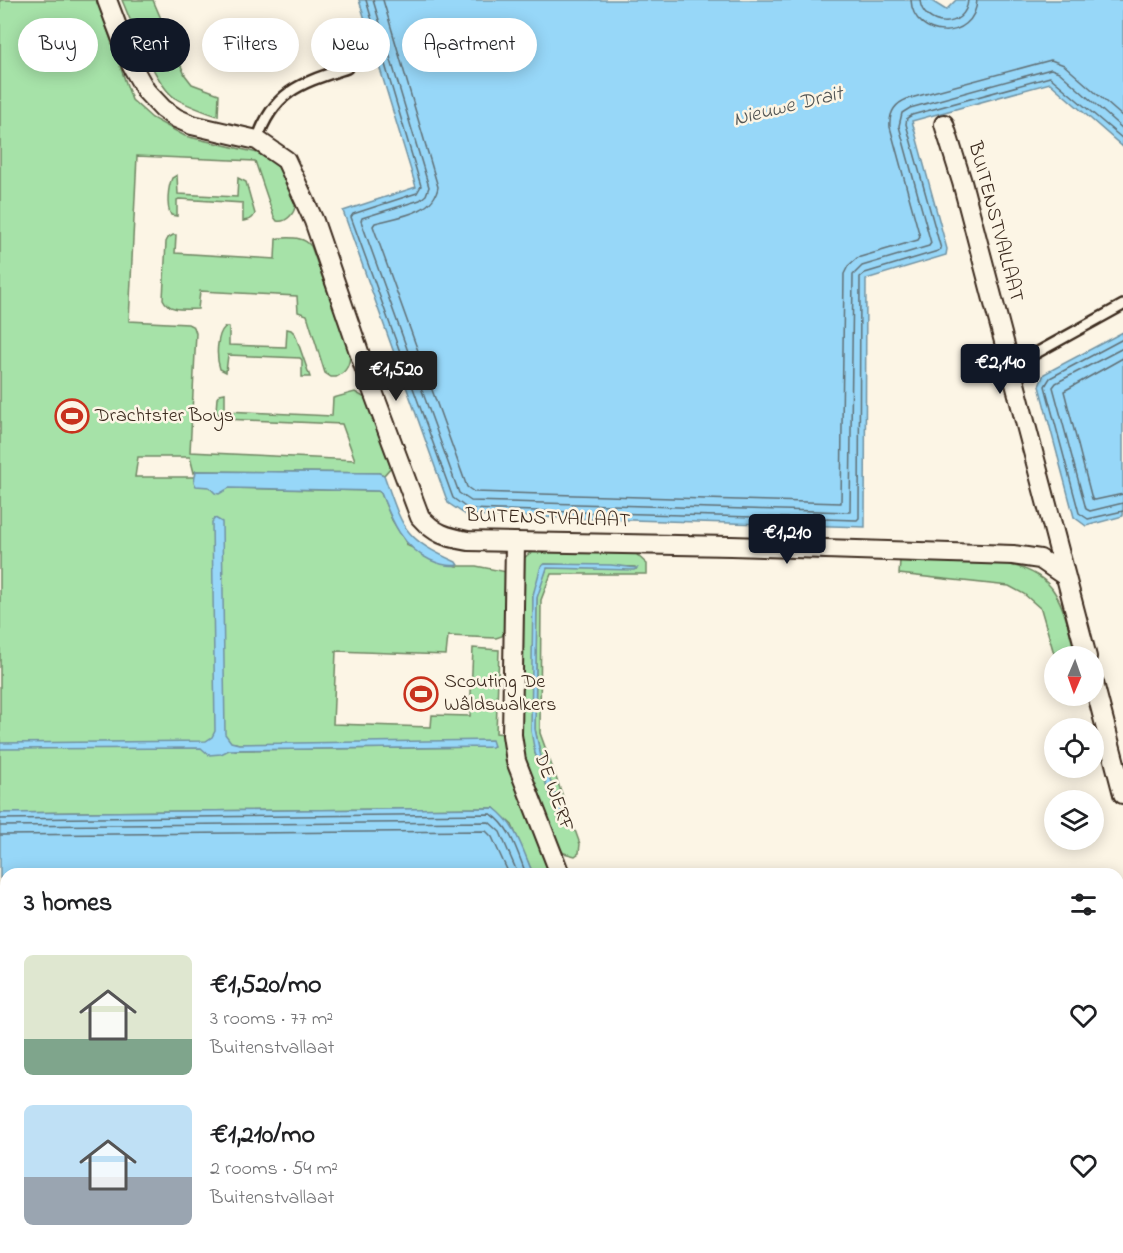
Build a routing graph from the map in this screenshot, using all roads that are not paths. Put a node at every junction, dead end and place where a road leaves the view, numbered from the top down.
1 (107, 0) edge
2 (335, 72) edge
3 (944, 124) dead end
4 (257, 140) junction
5 (1123, 305) edge
6 (1011, 367) junction
7 (515, 543) junction
8 (1065, 576) junction
9 (1084, 646) edge
10 (1100, 706) edge
11 (1123, 794) edge
12 (558, 868) edge

1 - 4 street, BUITENSTVALLAAT
2 - 4 lane
3 - 6 street, BUITENSTVALLAAT
4 - 7 street, BUITENSTVALLAAT
5 - 6 lane
6 - 8 street, BUITENSTVALLAAT
7 - 8 street, BUITENSTVALLAAT
7 - 12 street, DE WERF
8 - 9 street, BUITENSTVALLAAT
10 - 11 street

